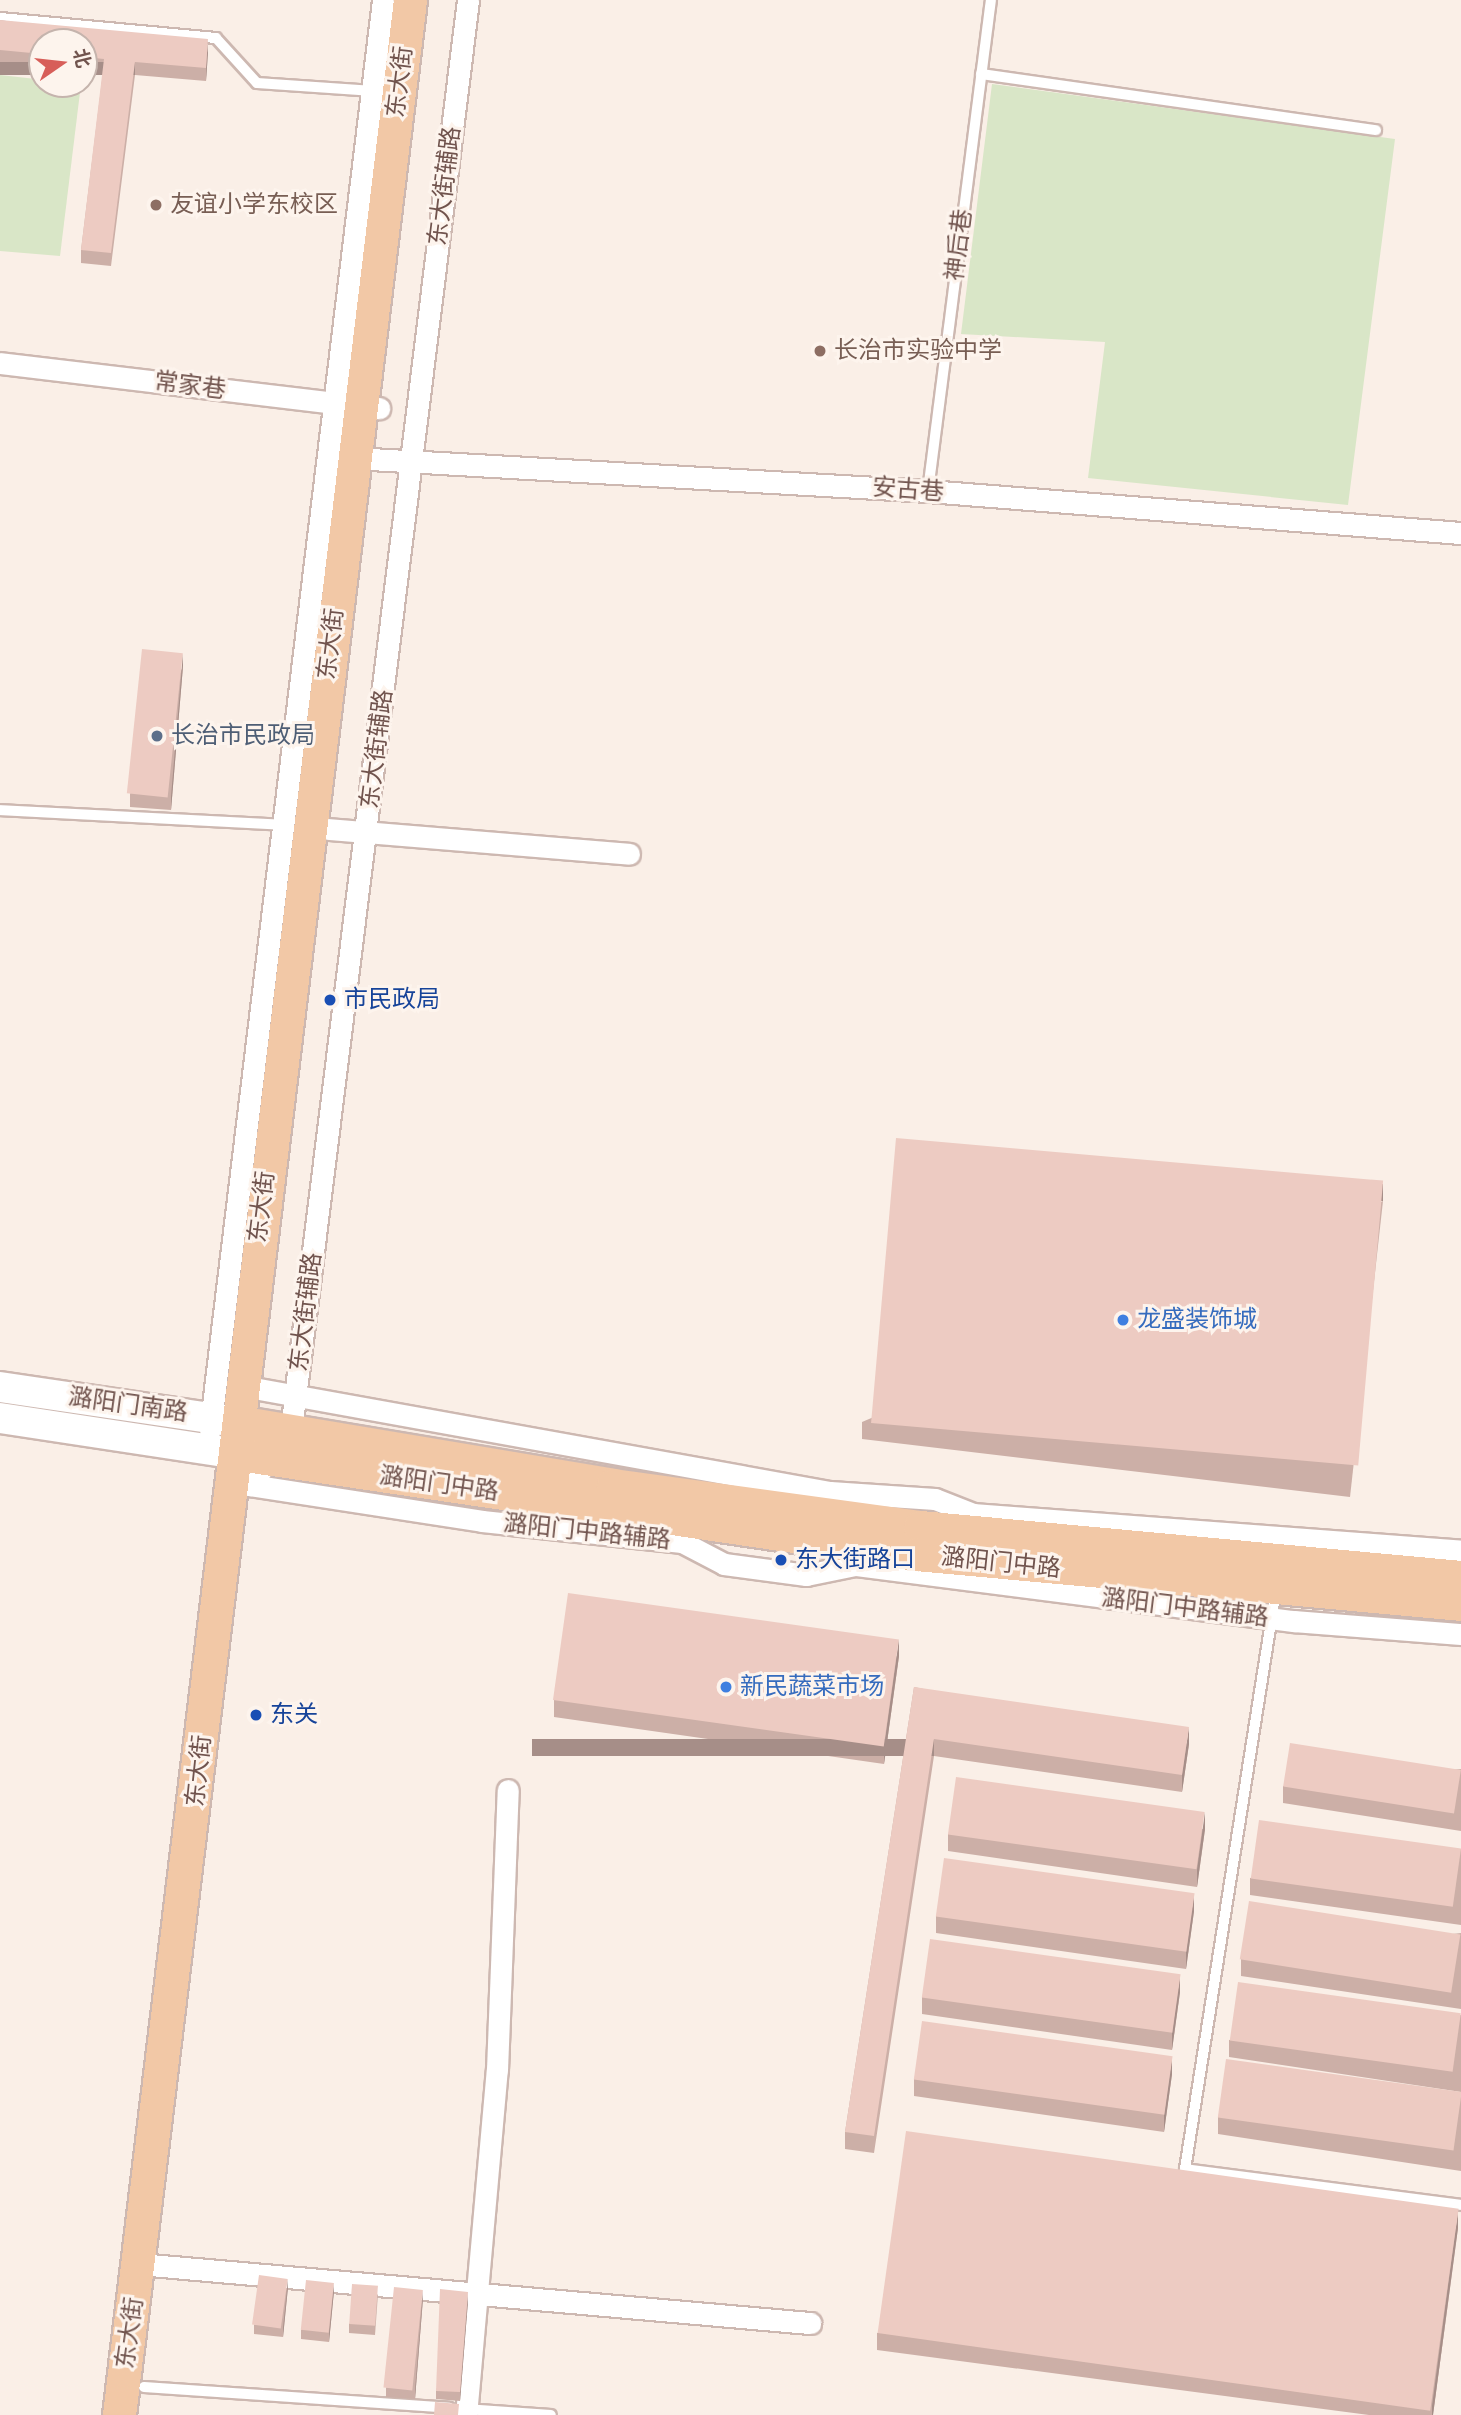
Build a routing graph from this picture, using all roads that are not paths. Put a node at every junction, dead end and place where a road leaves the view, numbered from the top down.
1 (383, 0) edge
2 (410, 0) edge
3 (430, 0) edge
4 (468, 0) edge
5 (991, 0) edge
6 (0, 18) edge
7 (981, 74) junction
8 (396, 93) junction
9 (1376, 130) dead end
10 (0, 363) edge
11 (358, 406) junction
12 (363, 459) junction
13 (412, 461) junction
14 (928, 491) junction
15 (1461, 533) edge
16 (0, 810) edge
17 (307, 827) junction
18 (367, 832) junction
19 (629, 854) dead end
20 (0, 1387) edge
21 (259, 1389) junction
22 (296, 1396) junction
23 (0, 1418) edge
24 (291, 1430) junction
25 (238, 1450) junction
26 (1461, 1551) edge
27 (1461, 1577) edge
28 (1276, 1591) junction
29 (1461, 1604) edge
30 (1461, 1634) edge
31 (508, 1790) dead end
32 (1461, 2205) edge
33 (149, 2265) junction
34 (473, 2293) junction
35 (810, 2323) dead end
36 (143, 2401) edge
37 (467, 2412) edge
38 (119, 2415) edge
39 (551, 2415) edge

1 - 8 street
2 - 8 main road, 东大街
3 - 8 main road, 东大街
4 - 13 street, 东大街辅路
5 - 7 lane, 神后巷
6 - 8 lane
7 - 9 lane
7 - 14 lane, 神后巷
8 - 11 main road, 东大街
8 - 11 street
10 - 11 street, 常家巷
11 - 12 main road, 东大街
11 - 17 street
12 - 13 street, 安古巷
12 - 17 main road, 东大街
13 - 14 street, 安古巷
13 - 18 street, 东大街辅路
14 - 15 street, 安古巷
16 - 17 lane
17 - 18 street
17 - 21 main road, 东大街
17 - 25 main road, 东大街
18 - 19 street
18 - 22 street, 东大街辅路
20 - 25 main road, 潞阳门南路
21 - 22 street
21 - 25 main road, 东大街
22 - 24 street, 东大街辅路
22 - 26 street
23 - 25 main road, 潞阳门南路
24 - 25 main road, 潞阳门中路
24 - 28 main road, 潞阳门中路
25 - 28 main road, 潞阳门中路
25 - 33 main road, 东大街
27 - 28 main road, 潞阳门中路
28 - 29 main road, 潞阳门中路
28 - 30 street, 潞阳门中路辅路
28 - 32 lane
31 - 34 street
33 - 34 street
33 - 36 main road, 东大街
33 - 38 main road, 东大街
34 - 35 street
34 - 37 street
36 - 37 lane
37 - 39 lane

